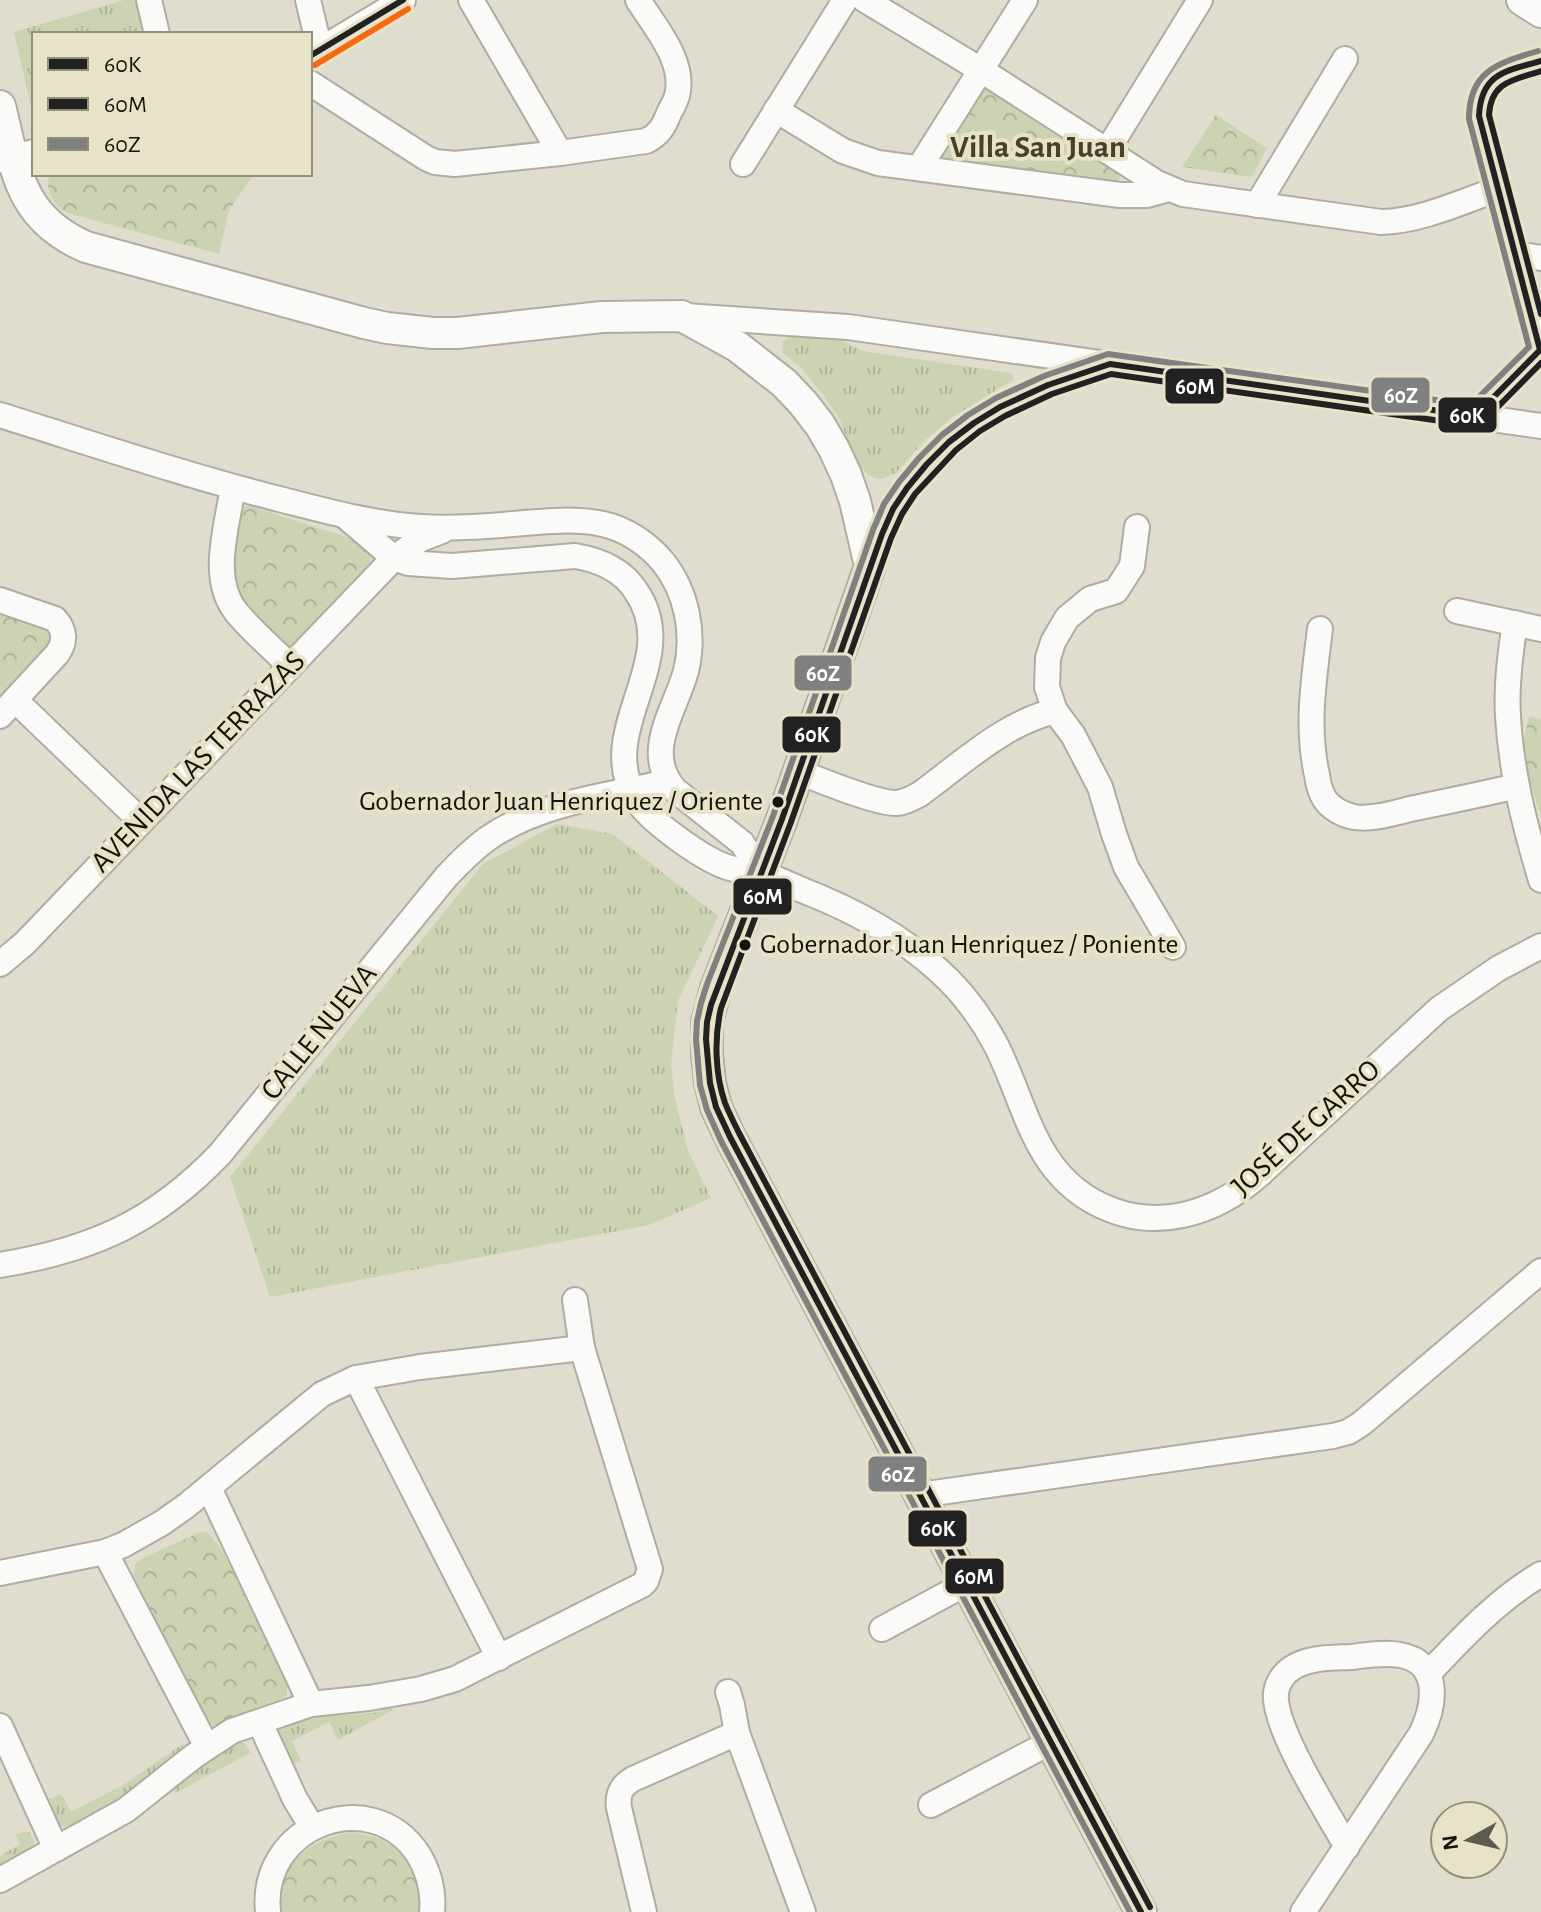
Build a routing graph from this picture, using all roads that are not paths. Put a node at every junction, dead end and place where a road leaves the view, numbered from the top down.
1 (149, 0) edge
2 (308, 0) edge
3 (403, 0) edge
4 (471, 0) edge
5 (638, 0) edge
6 (845, 0) edge
7 (865, 0) edge
8 (1025, 0) edge
9 (1200, 0) edge
10 (1522, 0) edge
11 (1541, 12) edge
12 (157, 32) edge
13 (315, 53) edge
14 (1345, 59) dead end
15 (1541, 61) edge
16 (981, 70) junction
17 (312, 84) edge
18 (0, 106) edge
19 (776, 110) junction
20 (1107, 151) junction
21 (560, 153) junction
22 (16, 157) edge
23 (743, 164) dead end
24 (919, 168) junction
25 (1169, 189) junction
26 (1498, 189) junction
27 (1257, 205) junction
28 (1515, 254) junction
29 (1541, 258) edge
30 (682, 316) junction
31 (1541, 350) edge
32 (1110, 364) junction
33 (0, 415) edge
34 (1475, 416) junction
35 (1541, 426) edge
36 (233, 487) junction
37 (345, 516) junction
38 (1137, 527) dead end
39 (452, 529) junction
40 (394, 558) junction
41 (870, 566) junction
42 (0, 600) edge
43 (1457, 611) dead end
44 (1515, 623) junction
45 (1320, 629) dead end
46 (1541, 629) edge
47 (290, 666) junction
48 (8, 708) edge
49 (1055, 711) junction
50 (799, 772) junction
51 (668, 782) junction
52 (1517, 786) junction
53 (631, 791) junction
54 (141, 821) junction
55 (762, 874) junction
56 (1541, 880) edge
57 (1541, 946) edge
58 (1173, 947) dead end
59 (0, 964) edge
60 (0, 1265) edge
61 (1541, 1271) edge
62 (575, 1300) dead end
63 (582, 1348) junction
64 (356, 1378) junction
65 (209, 1488) junction
66 (920, 1495) junction
67 (105, 1552) junction
68 (0, 1573) edge
69 (1541, 1574) edge
70 (967, 1583) junction
71 (882, 1629) dead end
72 (499, 1658) junction
73 (1428, 1674) junction
74 (728, 1692) dead end
75 (311, 1704) junction
76 (260, 1723) junction
77 (0, 1726) edge
78 (737, 1733) junction
79 (1051, 1742) junction
80 (207, 1747) junction
81 (931, 1805) dead end
82 (312, 1827) junction
83 (1347, 1847) junction
84 (56, 1849) junction
85 (0, 1880) edge
86 (268, 1912) edge
87 (432, 1912) edge
88 (644, 1912) edge
89 (803, 1912) edge
90 (1141, 1912) edge
91 (1303, 1912) edge

1 - 12 street
2 - 13 street
3 - 13 street
4 - 21 street
5 - 21 street
6 - 19 street
7 - 16 street
8 - 16 street
9 - 20 street
10 - 11 street
14 - 27 street
15 - 26 street
16 - 20 street
16 - 24 street
17 - 21 street
18 - 22 street
19 - 23 street
19 - 24 street
20 - 25 street
22 - 30 street
24 - 25 street
25 - 27 street
26 - 27 street
26 - 28 street
28 - 29 street
28 - 31 street
30 - 32 street
30 - 41 street
31 - 34 street
32 - 34 street
32 - 41 street
33 - 36 street, AVENIDA LAS TERRAZAS
34 - 35 street
36 - 37 street, AVENIDA LAS TERRAZAS
36 - 47 street
37 - 39 street, AVENIDA LAS TERRAZAS
37 - 40 street, AVENIDA LAS TERRAZAS
38 - 49 street
39 - 40 street, AVENIDA LAS TERRAZAS
39 - 51 street, AVENIDA LAS TERRAZAS
40 - 47 street, AVENIDA LAS TERRAZAS
40 - 53 street
41 - 50 street
42 - 48 street
43 - 44 street
44 - 46 street
44 - 52 street
45 - 52 street
47 - 54 street, AVENIDA LAS TERRAZAS
48 - 54 street
49 - 50 street
49 - 58 street
50 - 55 street
51 - 53 street, CALLE NUEVA
51 - 55 street
52 - 56 street
53 - 55 street
53 - 60 street, CALLE NUEVA
54 - 59 street, AVENIDA LAS TERRAZAS
55 - 57 street, JOSÉ DE GARRO
55 - 66 street
61 - 66 street
62 - 63 street
63 - 64 street
63 - 72 street
64 - 65 street
64 - 72 street
65 - 67 street
65 - 75 street
66 - 70 street
67 - 68 street
67 - 80 street
69 - 73 street
70 - 71 street
70 - 79 street
72 - 75 street
73 - 83 street
73 - 83 street
74 - 78 street
75 - 76 street
76 - 80 street
76 - 82 street
77 - 84 street
78 - 88 street
78 - 89 street
79 - 81 street
79 - 90 street
80 - 84 street
82 - 86 street
82 - 87 street
83 - 91 street
84 - 85 street

